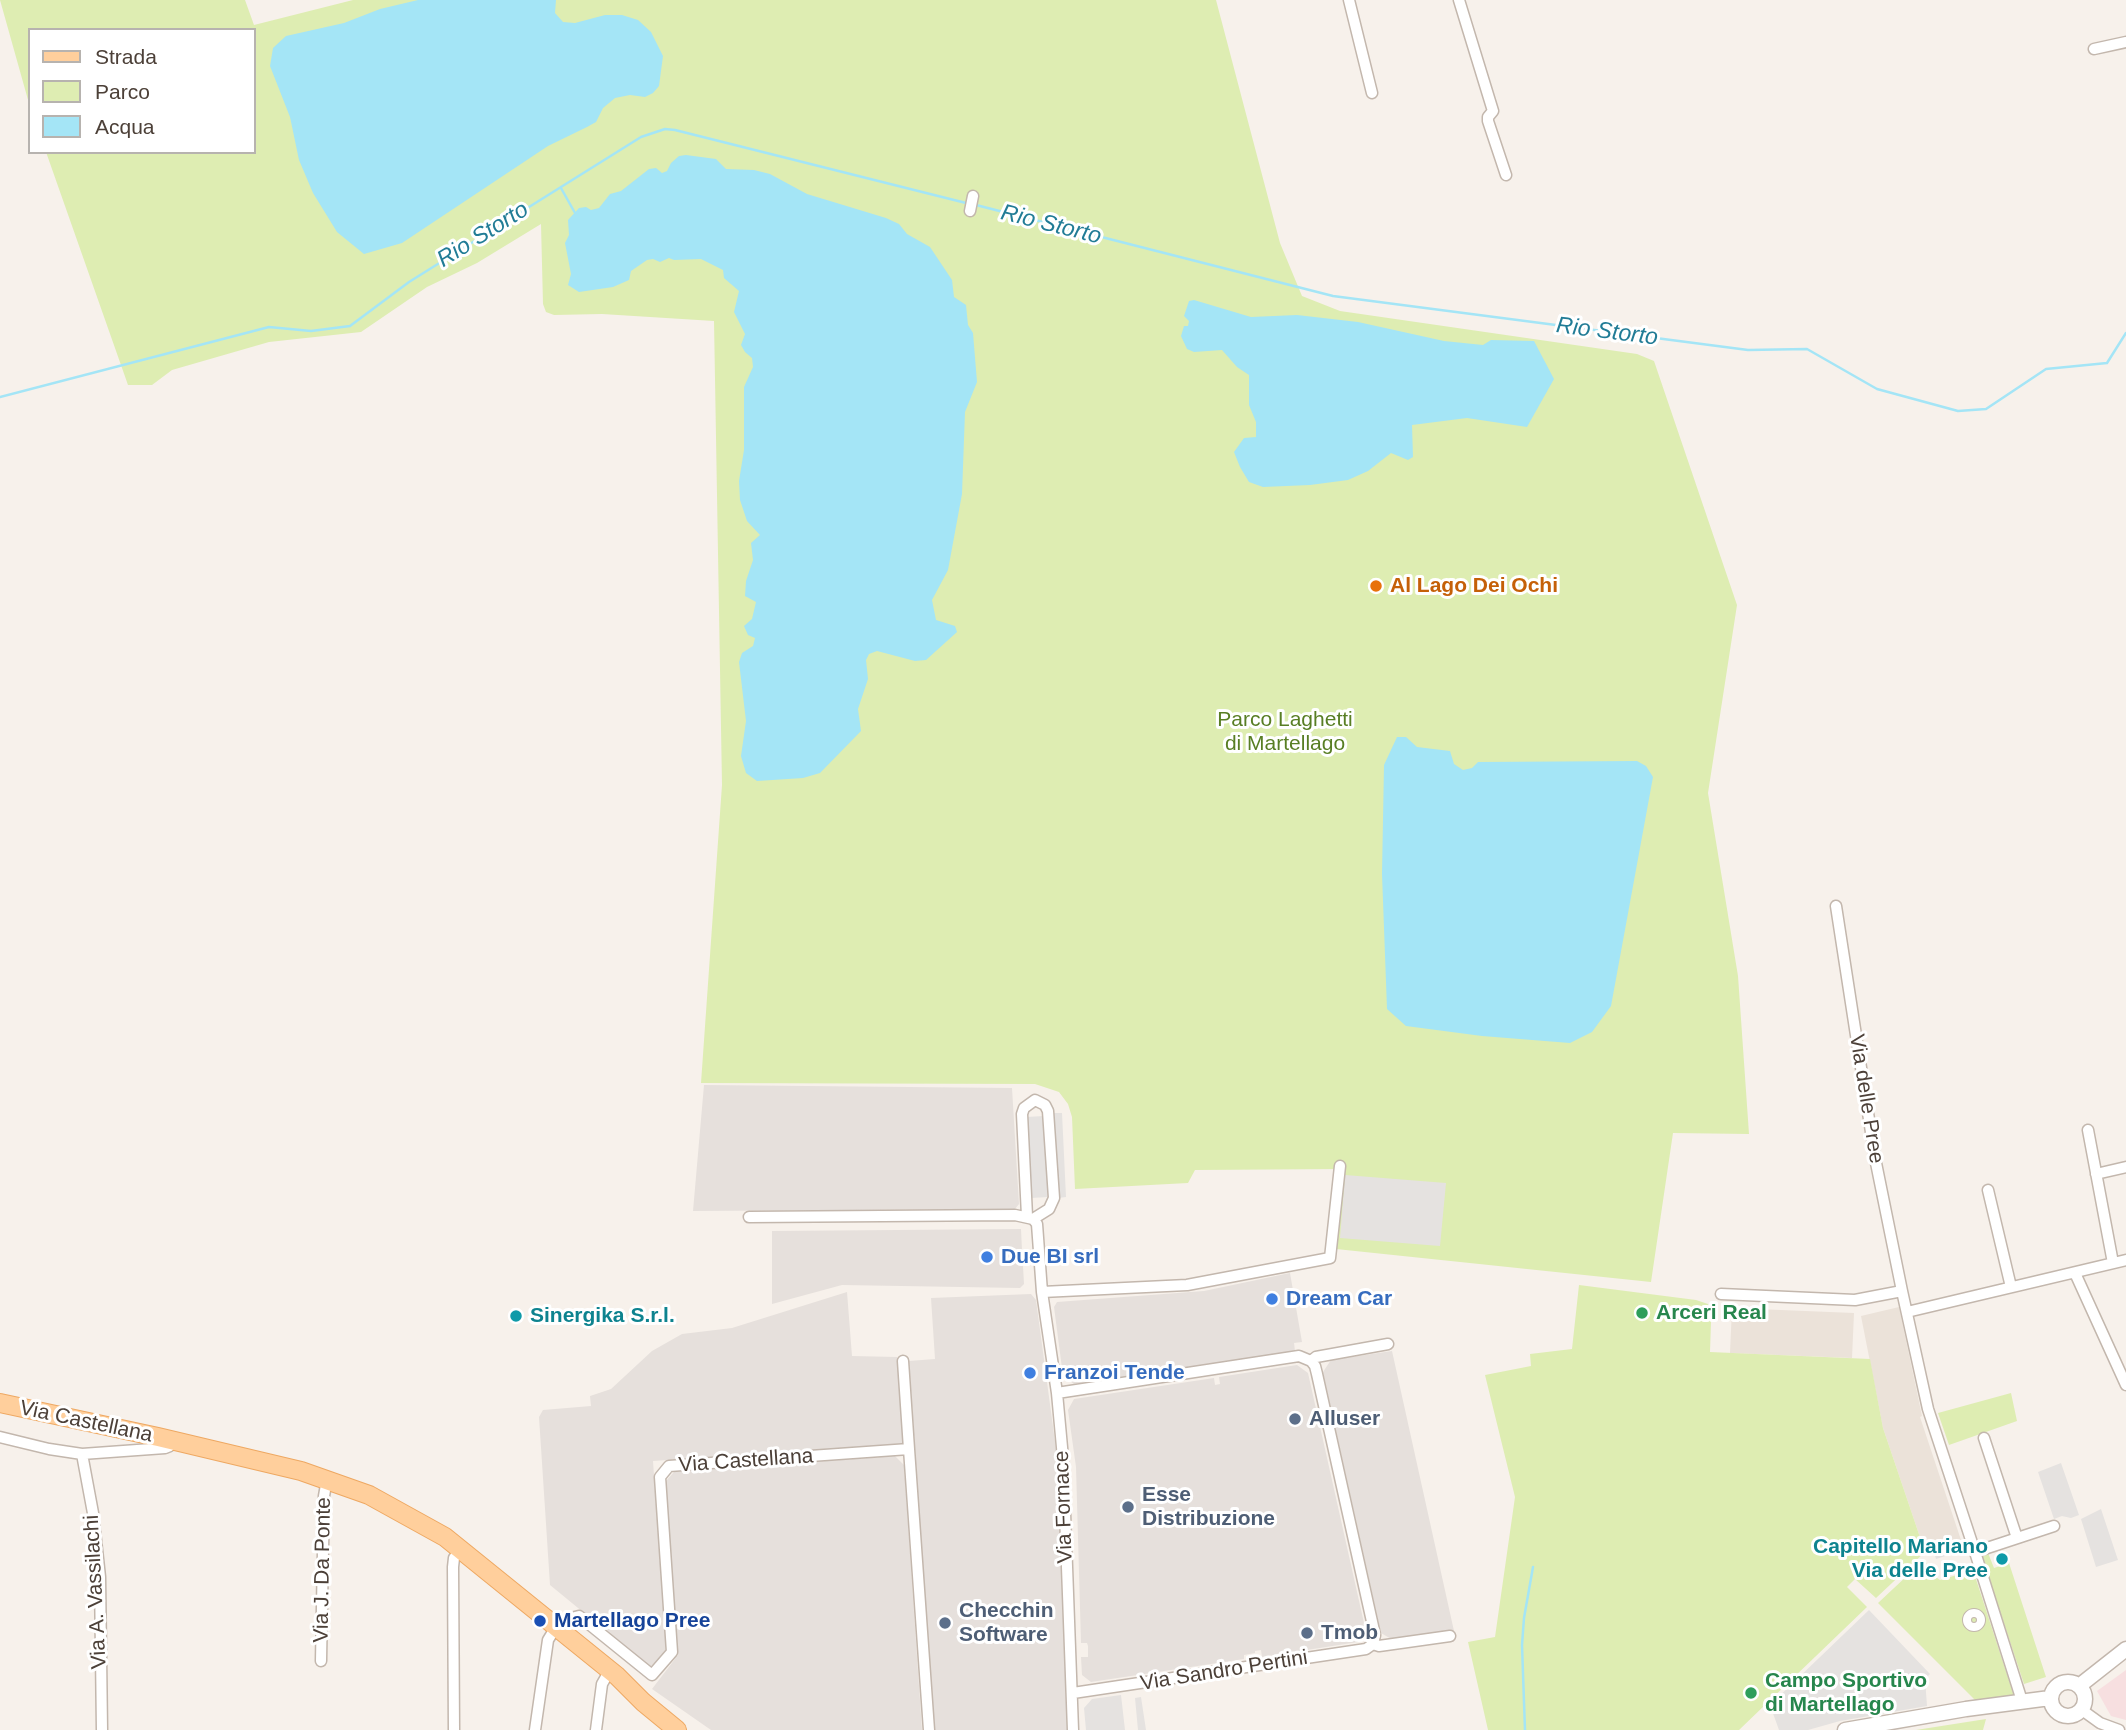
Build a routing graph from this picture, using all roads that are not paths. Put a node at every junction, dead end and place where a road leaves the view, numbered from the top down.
1 (1349, 0) edge
2 (1459, 0) edge
3 (2126, 42) edge
4 (2094, 49) dead end
5 (1372, 93) dead end
6 (1506, 175) dead end
7 (973, 195) dead end
8 (970, 211) dead end
9 (1836, 906) dead end
10 (2088, 1130) dead end
11 (1340, 1166) dead end
12 (2126, 1167) edge
13 (2096, 1174) junction
14 (1988, 1190) dead end
15 (748, 1217) dead end
16 (1030, 1217) junction
17 (2126, 1260) edge
18 (2113, 1263) junction
19 (2075, 1273) junction
20 (2011, 1287) junction
21 (1902, 1291) junction
22 (1042, 1292) junction
23 (1721, 1294) dead end
24 (1907, 1312) junction
25 (1388, 1344) dead end
26 (903, 1361) dead end
27 (1311, 1361) junction
28 (2126, 1385) edge
29 (1057, 1393) junction
30 (0, 1403) edge
31 (0, 1437) edge
32 (1983, 1438) dead end
33 (172, 1440) junction
34 (909, 1449) junction
35 (82, 1454) junction
36 (327, 1479) junction
37 (2054, 1526) dead end
38 (2017, 1538) junction
39 (460, 1550) junction
40 (1975, 1552) junction
41 (559, 1630) junction
42 (1450, 1636) dead end
43 (1373, 1644) junction
44 (2126, 1649) edge
45 (321, 1661) dead end
46 (610, 1670) junction
47 (2079, 1686) junction
48 (1073, 1693) junction
49 (2050, 1698) junction
50 (2022, 1701) junction
51 (643, 1702) junction
52 (2082, 1710) junction
53 (1888, 1726) edge
54 (1074, 1728) edge
55 (102, 1730) edge
56 (454, 1730) edge
57 (534, 1730) edge
58 (596, 1730) edge
59 (653, 1730) edge
60 (677, 1730) edge
61 (929, 1730) edge
62 (1845, 1730) edge
63 (2119, 1730) edge

1 - 5 street
2 - 6 street
3 - 4 street
7 - 8 street
9 - 21 street, Via delle Pree
10 - 13 street
11 - 22 street
12 - 13 street
13 - 18 street
14 - 20 street
15 - 16 street
16 - 16 street, Via Fornace
16 - 22 street, Via Fornace
17 - 18 street
18 - 19 street
19 - 20 street
19 - 28 street
20 - 24 street
21 - 23 street
21 - 24 street, Via delle Pree
22 - 29 street, Via Fornace
24 - 40 street, Via delle Pree
25 - 27 street
26 - 34 street
27 - 29 street
27 - 43 street
29 - 48 street, Via Fornace
30 - 33 main road, Via Castellana
31 - 35 street, Via Castellana
32 - 38 street
33 - 35 street, Via Castellana
33 - 36 main road, Via Castellana
34 - 41 street, Via Castellana
34 - 61 street
35 - 55 street, Via A. Vassilachi
36 - 39 main road, Via Castellana
36 - 45 street, Via J. Da Ponte
37 - 38 street
38 - 40 street
39 - 41 main road, Via Castellana
39 - 56 street
40 - 50 street, Via delle Pree
41 - 46 main road, Via Castellana
41 - 57 street
42 - 43 street, Via Sandro Pertini
43 - 48 street, Via Sandro Pertini
44 - 47 street
46 - 51 main road, Via Castellana
46 - 58 street
47 - 49 street
47 - 52 street
48 - 54 street, Via Fornace
49 - 50 street
49 - 52 street
50 - 53 street
51 - 59 main road, Via Castellana
51 - 60 main road, Via Castellana
52 - 63 street
53 - 62 street

